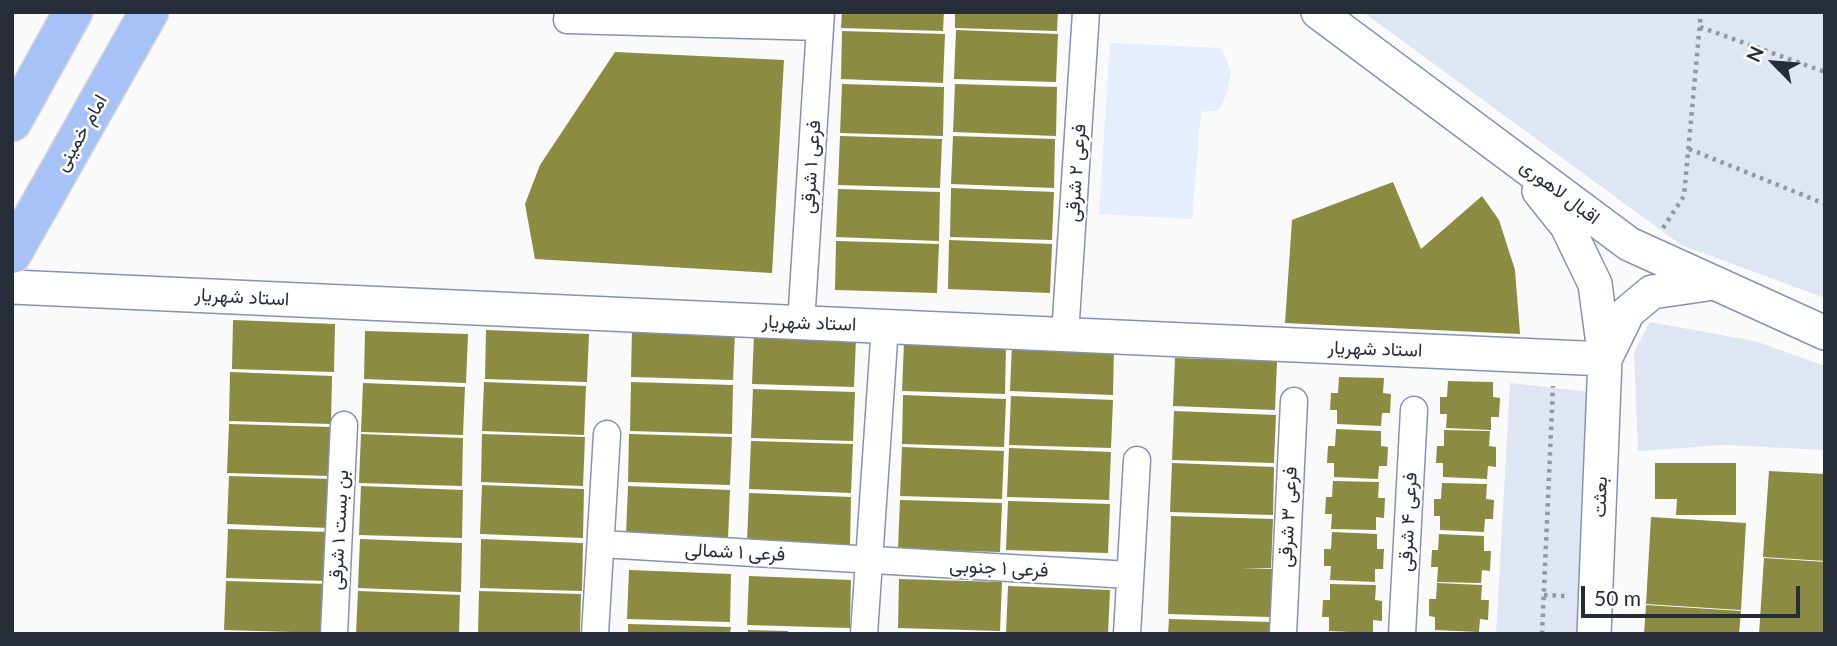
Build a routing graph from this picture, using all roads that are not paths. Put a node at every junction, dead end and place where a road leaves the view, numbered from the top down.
1 (73, 12) edge
2 (149, 12) edge
3 (568, 12) edge
4 (1086, 12) edge
5 (1318, 12) edge
6 (820, 20) edge
7 (12, 122) edge
8 (1512, 157) junction
9 (12, 254) edge
10 (1713, 283) junction
11 (12, 287) edge
12 (801, 323) junction
13 (885, 326) junction
14 (1825, 333) edge
15 (1065, 335) junction
16 (1605, 359) junction
17 (1294, 401) dead end
18 (1414, 410) dead end
19 (344, 425) dead end
20 (607, 434) dead end
21 (1137, 460) dead end
22 (601, 544) junction
23 (869, 560) junction
24 (1130, 575) junction
25 (334, 634) edge
26 (595, 634) edge
27 (864, 634) edge
28 (1127, 634) edge
29 (1283, 634) edge
30 (1402, 634) edge
31 (1594, 634) edge

1 - 7 main road
2 - 9 main road, امام خمینی
3 - 6 street
4 - 15 street, فرعی ۲ شرقی
5 - 8 street, اقبال لاهوری
6 - 12 street, فرعی ۱ شرقی
8 - 10 street, اقبال لاهوری
8 - 16 street
10 - 14 street, اقبال لاهوری
10 - 16 street
11 - 12 street, استاد شهریار
12 - 13 street, استاد شهریار
13 - 15 street, استاد شهریار
13 - 23 street
15 - 16 street, استاد شهریار
16 - 31 street, بعثت
17 - 29 street, فرعی ۳ شرقی
18 - 30 street, فرعی ۴ شرقی
19 - 25 street, بن بست ۱ شرقی
20 - 22 street
21 - 24 street
22 - 23 street, فرعی ۱ شمالی
22 - 26 street
23 - 24 street, فرعی ۱ جنوبی
23 - 27 street
24 - 28 street

